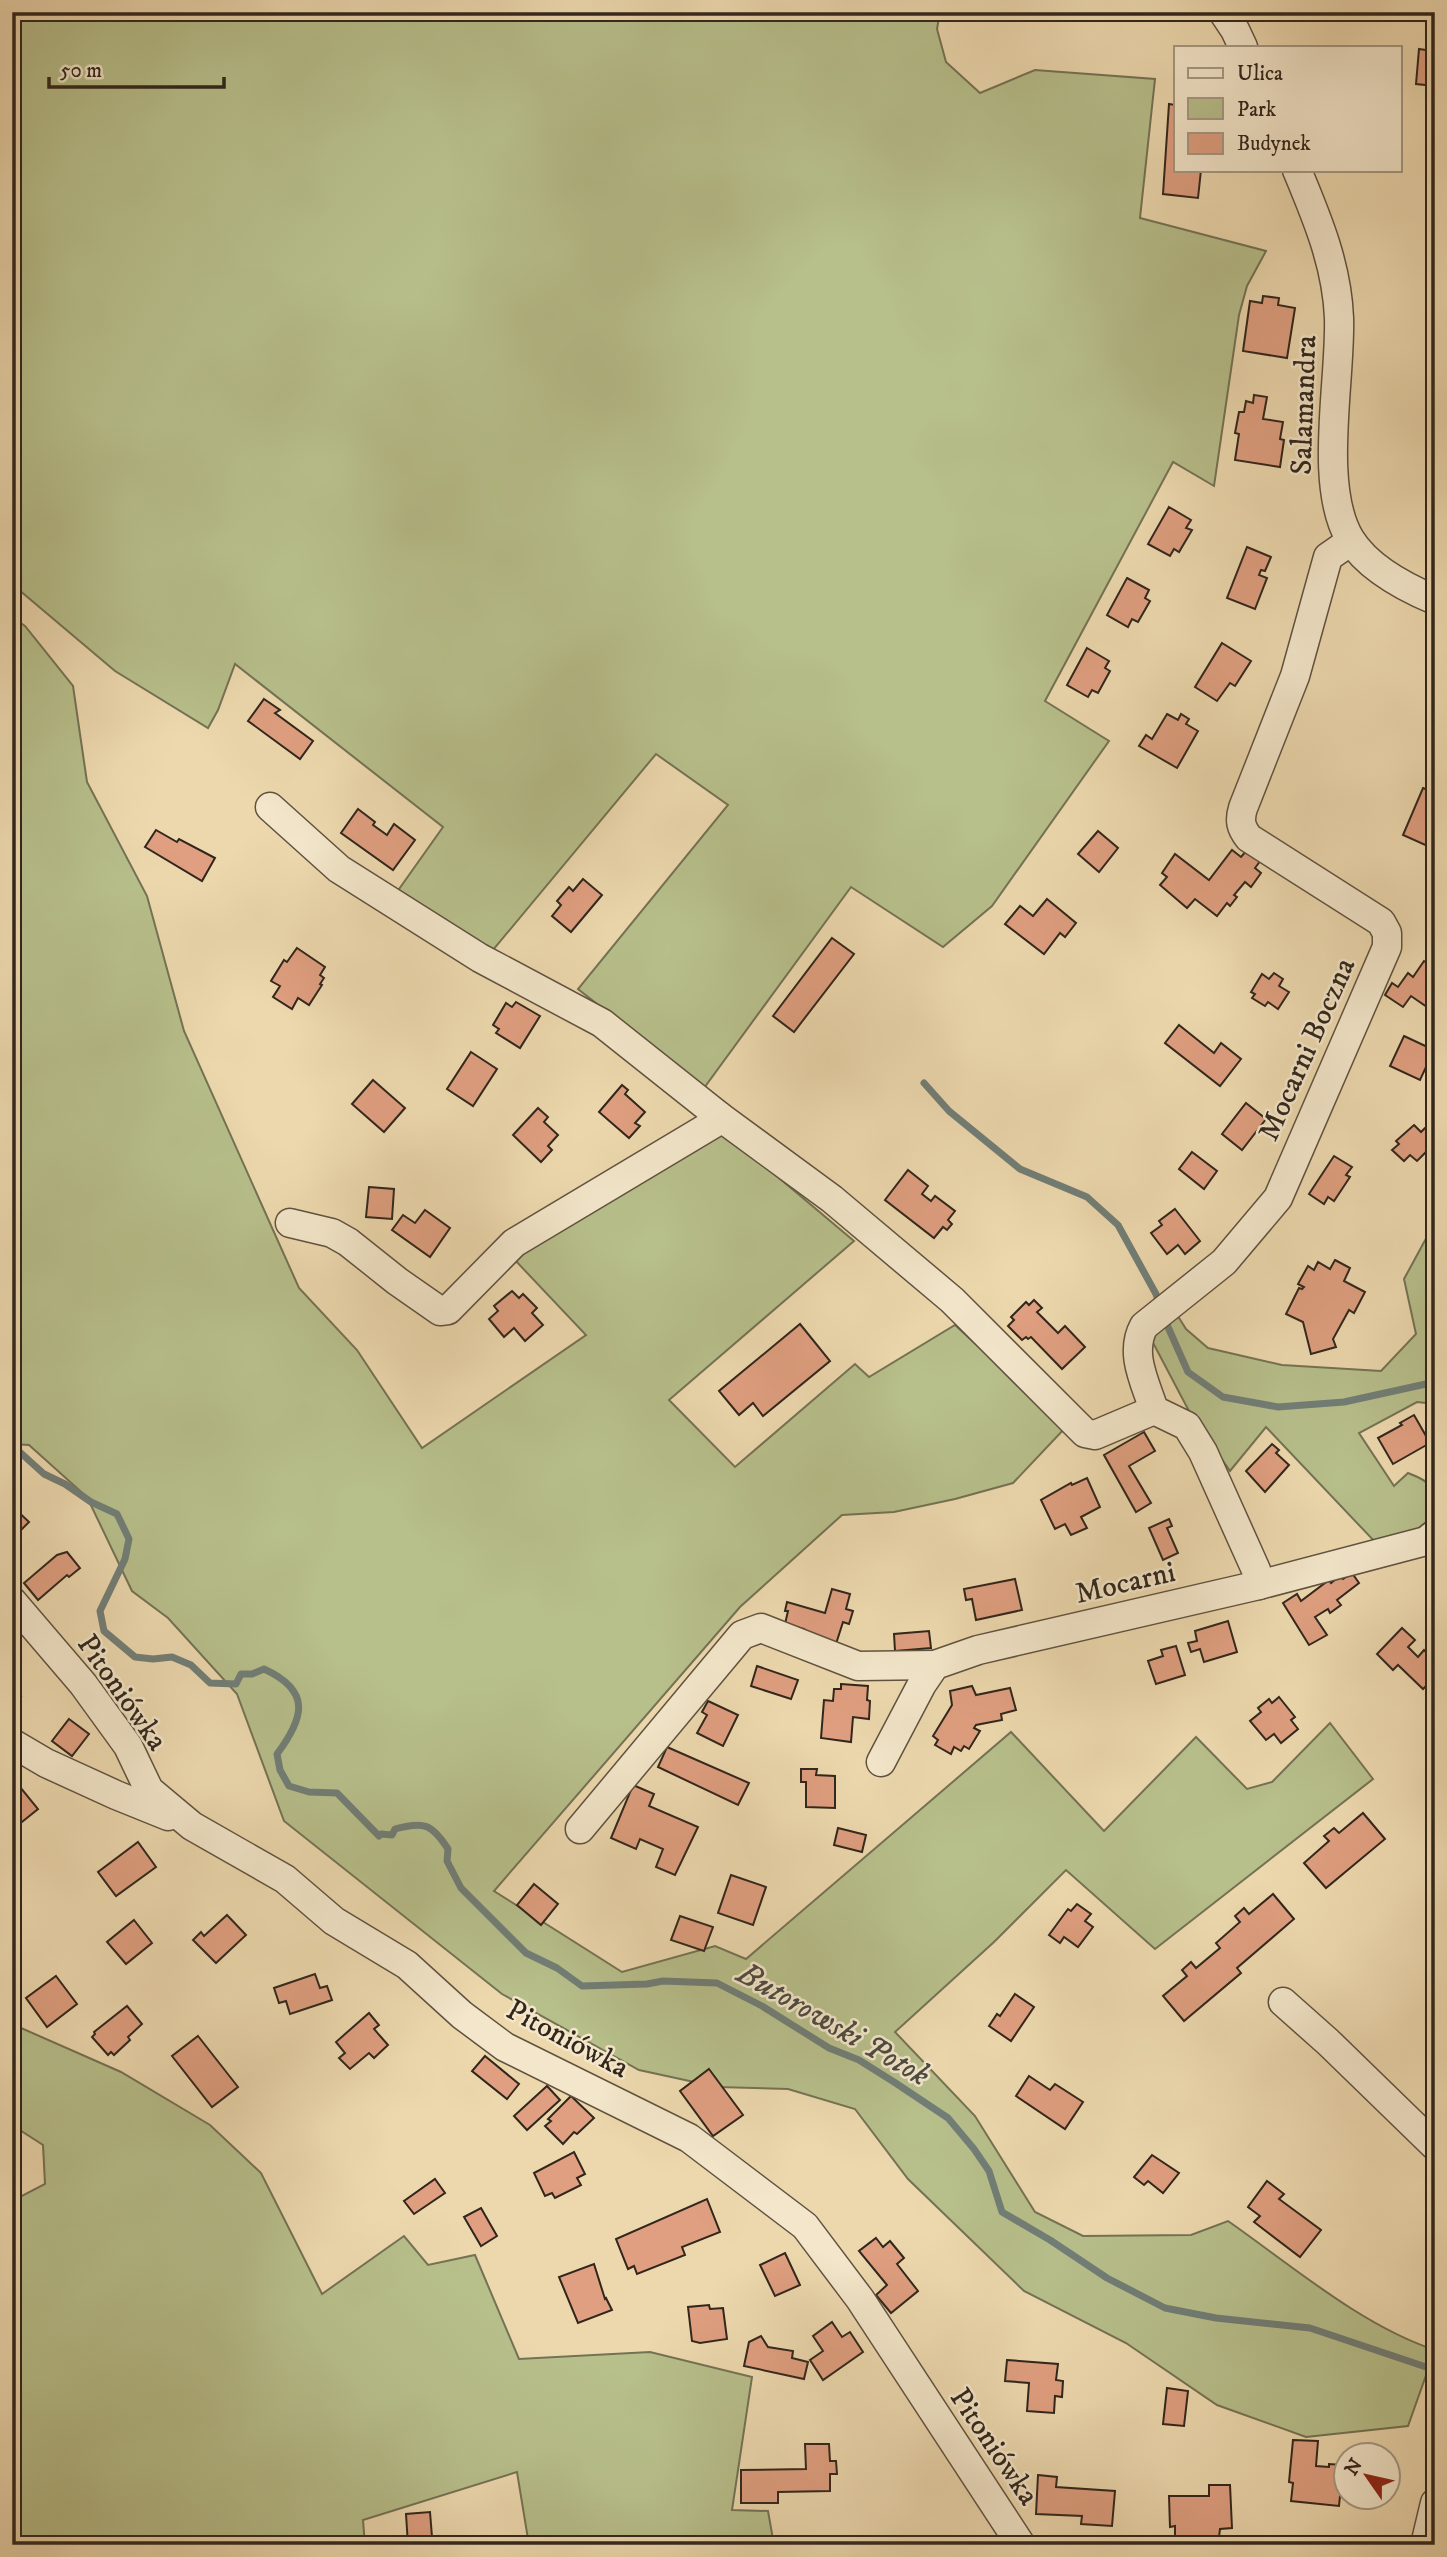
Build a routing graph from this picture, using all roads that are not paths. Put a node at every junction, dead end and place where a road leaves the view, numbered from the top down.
1 (1223, 12) edge
2 (1243, 46) edge
3 (1298, 172) edge
4 (1351, 541) junction
5 (1435, 600) edge
6 (270, 807) dead end
7 (719, 1116) junction
8 (290, 1223) dead end
9 (1154, 1410) junction
10 (1435, 1534) edge
11 (1259, 1585) junction
12 (12, 1601) edge
13 (935, 1665) junction
14 (12, 1743) edge
15 (881, 1762) dead end
16 (192, 1826) junction
17 (580, 1829) dead end
18 (1283, 2001) dead end
19 (1435, 2146) edge
20 (1435, 2503) edge
21 (1020, 2544) edge
22 (1425, 2545) edge

1 - 2 street
3 - 4 street, Salamandra
4 - 5 street, Salamandra
4 - 9 street, Mocarni Boczna
6 - 7 street
7 - 8 street
7 - 9 street
9 - 11 street
10 - 11 street, Mocarni
11 - 13 street, Mocarni
12 - 16 street, Pitoniówka
13 - 15 street
13 - 17 street, Mocarni
14 - 16 street
16 - 21 street, Pitoniówka
18 - 19 street
20 - 22 street

